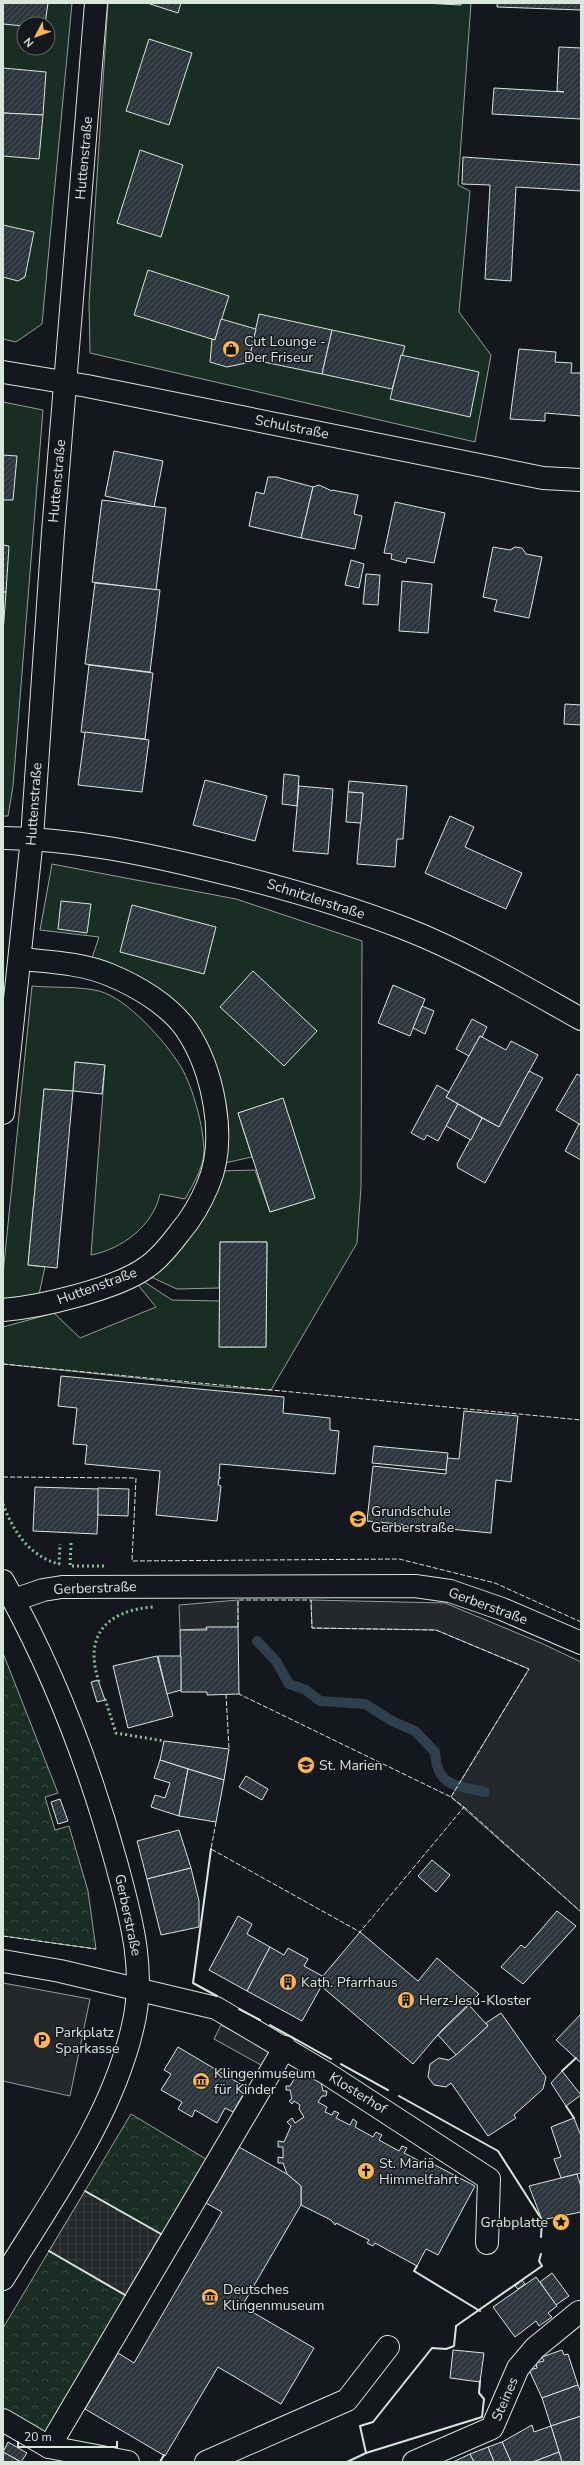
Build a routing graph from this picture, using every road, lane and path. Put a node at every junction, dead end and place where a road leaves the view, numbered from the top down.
1 (96, 3) edge
2 (3, 372) edge
3 (65, 382) junction
4 (581, 480) edge
5 (3, 838) edge
6 (32, 838) junction
7 (21, 959) junction
8 (581, 1019) edge
9 (3, 1113) edge
10 (3, 1310) edge
11 (3, 1581) edge
12 (14, 1600) junction
13 (581, 1643) edge
14 (3, 1961) edge
15 (138, 1990) junction
16 (285, 2047) junction
17 (487, 2243) dead end
18 (3, 2278) edge
19 (580, 2319) edge
20 (388, 2347) dead end
21 (3, 2420) edge
22 (49, 2446) junction
23 (128, 2462) edge
24 (206, 2462) edge
25 (414, 2462) edge

1 - 3 street, Huttenstraße
2 - 3 street, Schulstraße
3 - 4 street, Schulstraße
3 - 6 street, Huttenstraße
5 - 6 street, Schnitzlerstraße
6 - 7 street, Huttenstraße
6 - 8 street, Schnitzlerstraße
7 - 9 street, Huttenstraße
7 - 10 street, Huttenstraße
11 - 12 street
12 - 13 street, Gerberstraße
12 - 15 street, Gerberstraße
14 - 15 street
15 - 16 street, Klosterhof
15 - 18 street, Gerberstraße
16 - 17 street, Klosterhof
16 - 22 street
19 - 25 street, Steines
20 - 24 street
21 - 22 street
22 - 23 street

